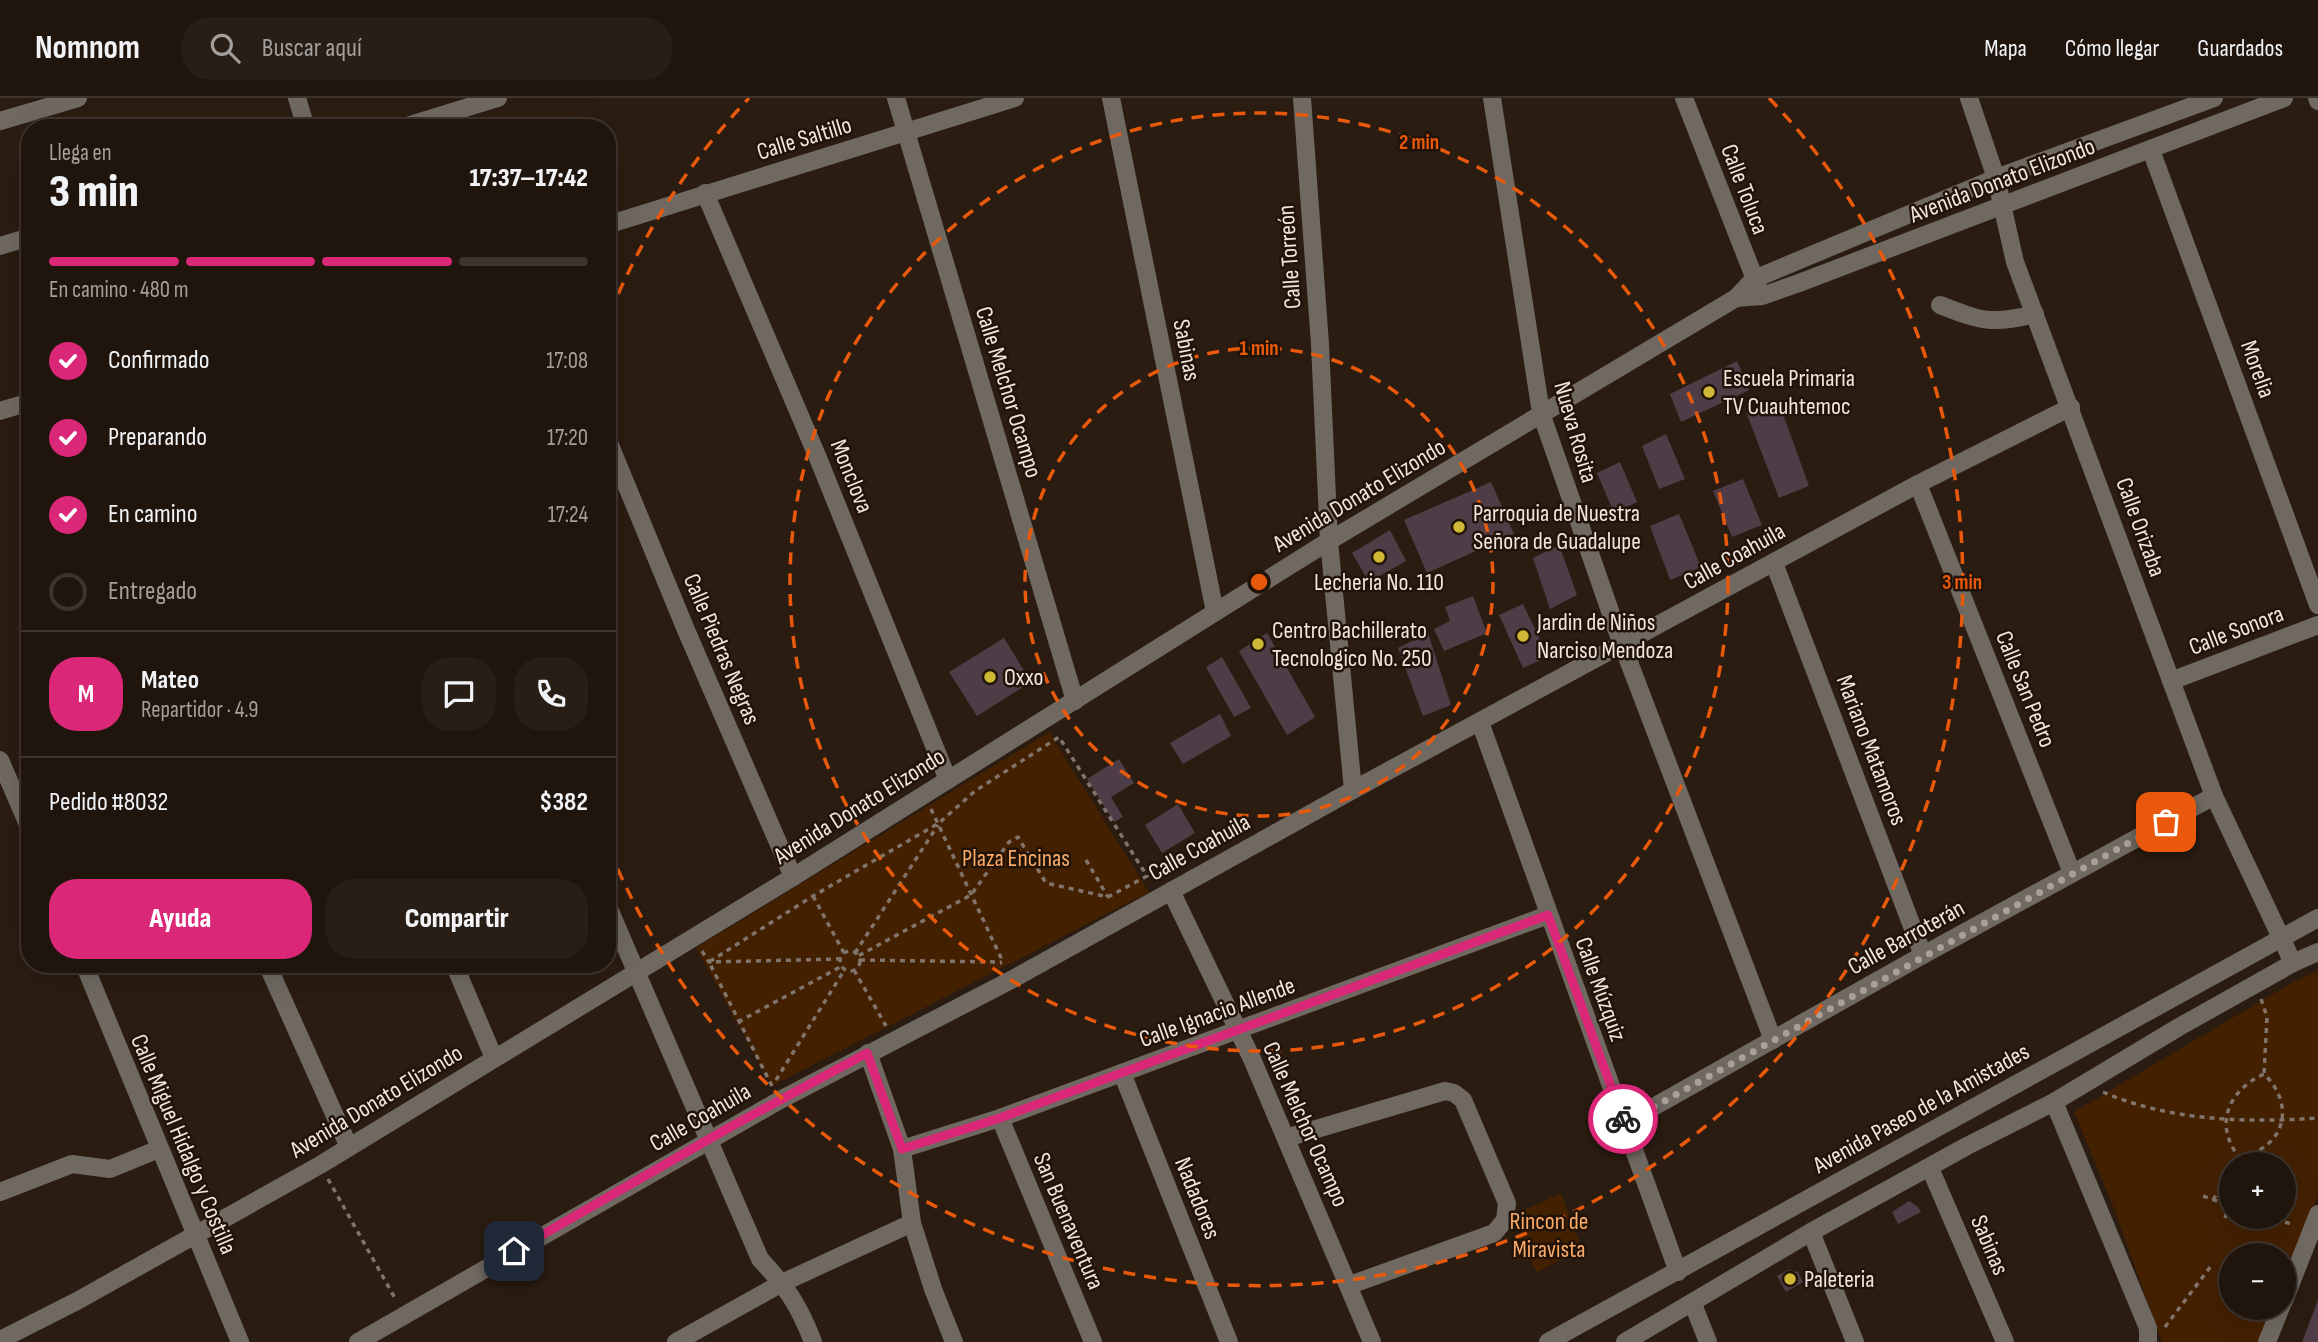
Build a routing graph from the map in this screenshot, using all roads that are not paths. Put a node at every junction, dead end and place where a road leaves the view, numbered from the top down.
1 (78, 98) edge
2 (297, 98) edge
3 (498, 98) edge
4 (896, 98) edge
5 (1015, 98) edge
6 (1111, 98) edge
7 (1303, 98) edge
8 (1492, 98) edge
9 (1684, 98) edge
10 (1969, 98) edge
11 (2214, 98) edge
12 (2284, 98) edge
13 (303, 119) edge
14 (429, 119) edge
15 (0, 121) edge
16 (906, 132) junction
17 (2151, 150) junction
18 (1996, 178) junction
19 (705, 193) junction
20 (2001, 206) junction
21 (616, 222) edge
22 (21, 240) edge
23 (0, 246) edge
24 (1754, 279) junction
25 (1762, 296) junction
26 (1736, 298) junction
27 (1940, 305) dead end
28 (2035, 314) junction
29 (21, 405) edge
30 (2071, 407) junction
31 (0, 411) edge
32 (1541, 413) junction
33 (616, 460) edge
34 (1918, 484) junction
35 (1329, 541) junction
36 (1774, 563) junction
37 (2318, 605) edge
38 (1215, 612) junction
39 (2318, 625) edge
40 (1622, 645) junction
41 (2171, 681) junction
42 (1075, 701) junction
43 (1479, 722) junction
44 (0, 760) edge
45 (948, 780) junction
46 (1353, 790) junction
47 (2214, 796) junction
48 (21, 808) edge
49 (2072, 873) junction
50 (793, 877) junction
51 (1171, 891) junction
52 (1548, 915) junction
53 (2318, 918) edge
54 (616, 925) edge
55 (2281, 937) junction
56 (2318, 952) edge
57 (1923, 955) junction
58 (2293, 963) junction
59 (88, 973) edge
60 (271, 973) edge
61 (458, 973) edge
62 (636, 973) junction
63 (1237, 1031) junction
64 (1773, 1040) junction
65 (867, 1053) junction
66 (494, 1058) junction
67 (1122, 1073) junction
68 (2054, 1102) junction
69 (1000, 1118) junction
70 (1950, 1120) junction
71 (1625, 1123) junction
72 (1286, 1138) junction
73 (708, 1140) junction
74 (1967, 1146) junction
75 (349, 1147) junction
76 (159, 1149) junction
77 (902, 1149) junction
78 (1930, 1168) junction
79 (0, 1192) edge
80 (2315, 1222) edge
81 (912, 1223) junction
82 (1811, 1232) junction
83 (195, 1235) junction
84 (1727, 1246) junction
85 (2296, 1270) edge
86 (1678, 1272) junction
87 (1744, 1272) junction
88 (782, 1283) junction
89 (1350, 1286) junction
90 (1693, 1304) junction
91 (2276, 1320) edge
92 (2148, 1339) edge
93 (0, 1340) edge
94 (240, 1342) edge
95 (358, 1342) edge
96 (676, 1342) edge
97 (813, 1342) edge
98 (954, 1342) edge
99 (1093, 1342) edge
100 (1229, 1342) edge
101 (1372, 1342) edge
102 (1548, 1342) edge
103 (1626, 1342) edge
104 (1708, 1342) edge
105 (1855, 1342) edge
106 (2005, 1342) edge
107 (2267, 1342) edge

1 - 15 street
2 - 13 street
3 - 14 street
4 - 16 street, Calle Melchor Ocampo
5 - 16 street, Calle Saltillo
6 - 38 street, Sabinas
7 - 35 street, Calle Torreón
8 - 32 street, Nueva Rosita
9 - 24 street, Calle Toluca
10 - 18 street, Calle Orizaba
11 - 18 street, Avenida Donato Elizondo
12 - 17 street, Avenida Donato Elizondo
16 - 19 street, Calle Saltillo
16 - 42 street, Calle Melchor Ocampo
17 - 20 street, Avenida Donato Elizondo
17 - 37 street, Morelia
18 - 20 street, Calle Orizaba
18 - 24 street, Avenida Donato Elizondo
19 - 21 street, Calle Saltillo
19 - 45 street, Monclova
20 - 25 street, Avenida Donato Elizondo
20 - 28 street, Calle Orizaba
22 - 23 street
24 - 25 street, Calle Toluca
24 - 26 street, Avenida Donato Elizondo
25 - 26 street, Avenida Donato Elizondo
26 - 32 street, Avenida Donato Elizondo
27 - 28 street
28 - 30 street, Calle Orizaba
29 - 31 street
30 - 34 street, Calle Coahuila
30 - 41 street, Calle Orizaba
32 - 35 street, Avenida Donato Elizondo
32 - 40 street, Nueva Rosita
33 - 50 street, Calle Piedras Negras
34 - 36 street, Calle Coahuila
34 - 49 street, Calle San Pedro
35 - 38 street, Avenida Donato Elizondo
35 - 46 street, Calle Torreón
36 - 40 street, Calle Coahuila
36 - 57 street, Mariano Matamoros
38 - 42 street, Avenida Donato Elizondo
39 - 41 street, Calle Sonora
40 - 43 street, Calle Coahuila
40 - 64 street, Nueva Rosita
41 - 47 street, Calle Orizaba
42 - 45 street, Avenida Donato Elizondo
43 - 46 street, Calle Coahuila
43 - 52 street, Calle Múzquiz
44 - 48 street
45 - 50 street, Avenida Donato Elizondo
46 - 51 street, Calle Coahuila
47 - 49 street, Calle Barroterán
47 - 55 street, Calle Orizaba
49 - 57 street, Calle Barroterán
50 - 62 street, Avenida Donato Elizondo
51 - 63 street, Calle Melchor Ocampo
51 - 65 street, Calle Coahuila
52 - 63 street, Calle Ignacio Allende
52 - 71 street, Calle Múzquiz
53 - 55 street, Avenida Paseo de la Amistades
54 - 62 street
55 - 58 street, Calle Orizaba
55 - 70 street, Avenida Paseo de la Amistades
56 - 58 street
57 - 64 street, Calle Barroterán
58 - 68 street
59 - 76 street, Calle Miguel Hidalgo y Costilla
60 - 75 street
61 - 66 street
62 - 66 street, Avenida Donato Elizondo
62 - 73 street
63 - 67 street, Calle Ignacio Allende
63 - 72 street, Calle Melchor Ocampo
64 - 71 street, Calle Barroterán
65 - 73 street, Calle Coahuila
65 - 77 street
66 - 75 street, Avenida Donato Elizondo
67 - 69 street, Calle Ignacio Allende
67 - 100 street, Nadadores
68 - 74 street
68 - 92 street
69 - 77 street, Calle Ignacio Allende
69 - 99 street, San Buenaventura
70 - 74 street
70 - 84 street, Avenida Paseo de la Amistades
71 - 86 street, Calle Múzquiz
72 - 89 street, Calle Melchor Ocampo
72 - 89 street
73 - 88 street
73 - 95 street, Calle Coahuila
74 - 78 street
75 - 83 street, Avenida Donato Elizondo
76 - 79 street
76 - 83 street, Calle Miguel Hidalgo y Costilla
77 - 81 street
78 - 82 street
78 - 106 street, Sabinas
80 - 85 street
81 - 88 street
81 - 98 street
82 - 87 street
82 - 105 street
83 - 93 street, Avenida Donato Elizondo
83 - 94 street, Calle Miguel Hidalgo y Costilla
84 - 86 street, Avenida Paseo de la Amistades
84 - 87 street
86 - 102 street, Avenida Paseo de la Amistades
87 - 90 street
88 - 96 street
88 - 97 street
89 - 101 street, Calle Melchor Ocampo
90 - 103 street
90 - 104 street
91 - 107 street

